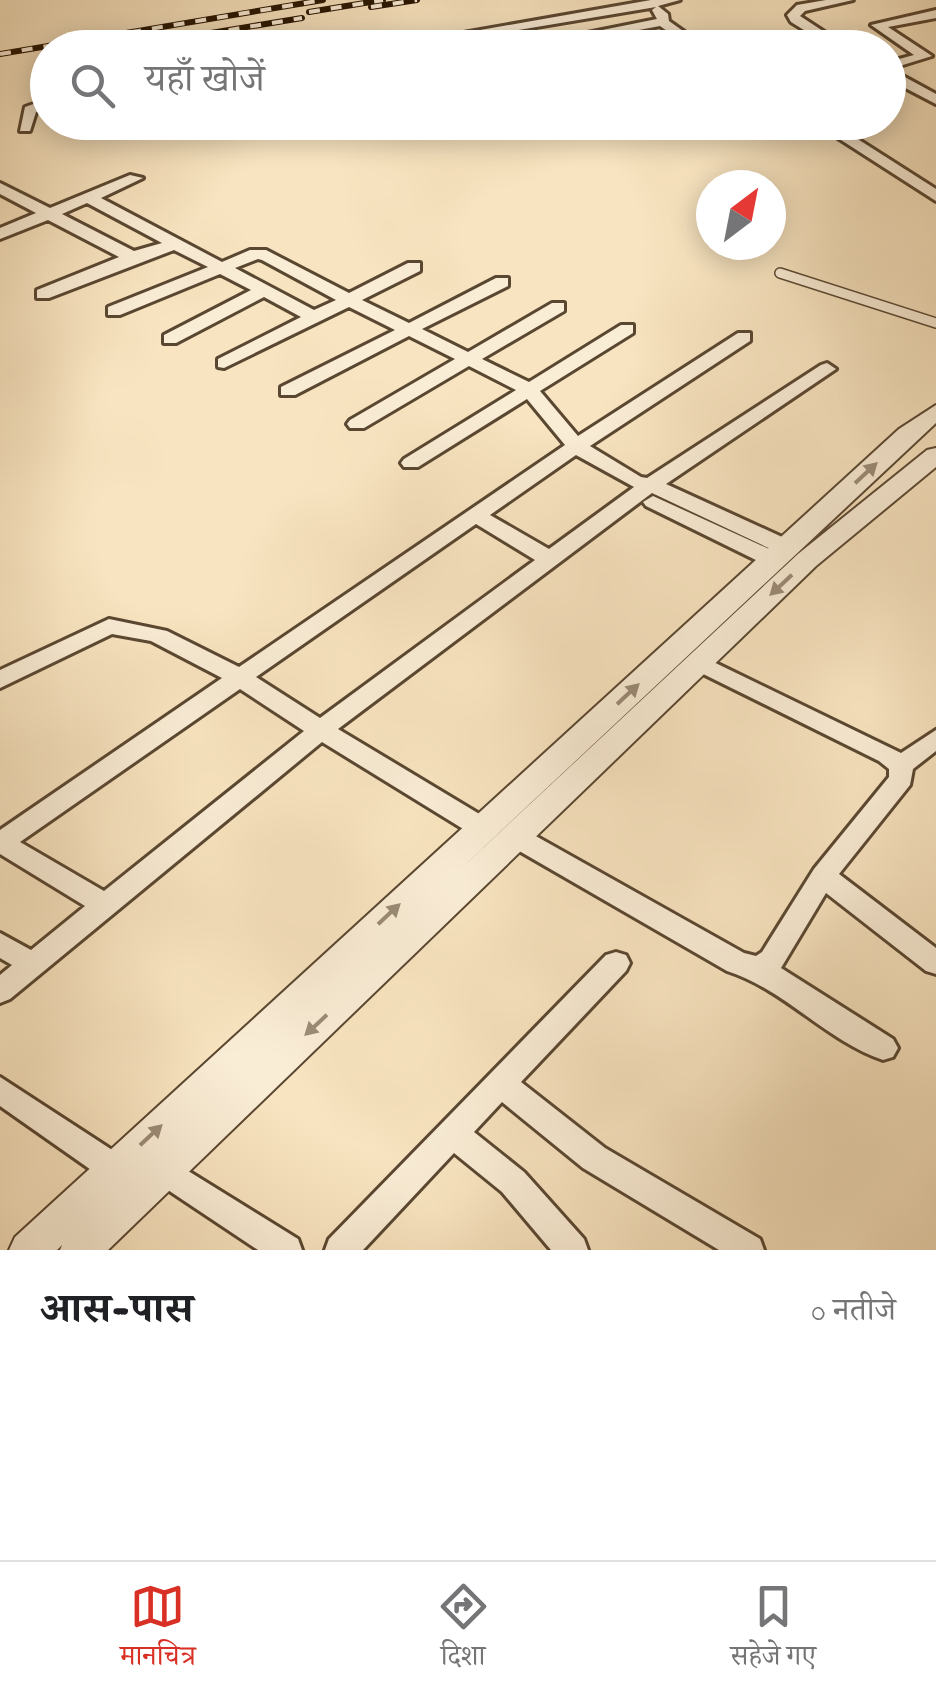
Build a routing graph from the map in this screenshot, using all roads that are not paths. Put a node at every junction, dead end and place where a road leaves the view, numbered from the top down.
1 (674, 0) edge
2 (847, 0) edge
3 (652, 4) junction
4 (936, 14) edge
5 (663, 20) junction
6 (494, 30) edge
7 (612, 30) edge
8 (677, 30) edge
9 (690, 30) edge
10 (812, 30) edge
11 (886, 30) edge
12 (906, 43) edge
13 (906, 63) edge
14 (906, 81) edge
15 (936, 100) edge
16 (30, 110) edge
17 (25, 128) dead end
18 (848, 140) edge
19 (861, 140) edge
20 (135, 178) dead end
21 (0, 188) edge
22 (936, 188) edge
23 (936, 196) edge
24 (88, 198) junction
25 (48, 214) junction
26 (0, 234) edge
27 (175, 244) junction
28 (132, 256) junction
29 (414, 267) dead end
30 (221, 268) junction
31 (780, 273) dead end
32 (502, 282) dead end
33 (263, 291) junction
34 (43, 294) dead end
35 (350, 300) junction
36 (558, 307) dead end
37 (114, 311) dead end
38 (314, 317) junction
39 (936, 322) edge
40 (406, 328) junction
41 (627, 329) dead end
42 (744, 337) dead end
43 (170, 339) dead end
44 (469, 359) junction
45 (224, 363) dead end
46 (827, 369) dead end
47 (529, 390) junction
48 (288, 391) dead end
49 (936, 412) edge
50 (357, 424) dead end
51 (576, 446) junction
52 (936, 455) edge
53 (411, 463) dead end
54 (642, 486) junction
55 (475, 515) junction
56 (779, 554) junction
57 (550, 559) junction
58 (699, 663) junction
59 (238, 676) junction
60 (0, 680) edge
61 (321, 730) junction
62 (936, 738) edge
63 (900, 766) junction
64 (482, 828) junction
65 (516, 837) junction
66 (1, 842) edge
67 (823, 876) junction
68 (104, 905) junction
69 (0, 944) edge
70 (616, 963) dead end
71 (936, 963) edge
72 (32, 964) junction
73 (759, 968) junction
74 (0, 991) edge
75 (883, 1048) dead end
76 (501, 1084) junction
77 (0, 1090) edge
78 (454, 1134) junction
79 (115, 1169) junction
80 (164, 1170) junction
81 (29, 1250) edge
82 (80, 1250) edge
83 (286, 1250) edge
84 (341, 1250) edge
85 (572, 1250) edge
86 (748, 1250) edge

1 - 3 street
2 - 10 street
3 - 5 street
3 - 6 street
4 - 11 street
5 - 7 street
5 - 8 street
5 - 9 street
12 - 13 street
14 - 15 street
16 - 17 street
18 - 23 street
19 - 22 street
20 - 24 street
21 - 25 street
24 - 25 street
24 - 27 street
25 - 26 street
25 - 28 street
27 - 28 street
27 - 30 street
28 - 34 street
29 - 35 street
30 - 33 street
30 - 35 street
30 - 37 street
31 - 39 lane
32 - 40 street
33 - 38 street
33 - 43 street
35 - 38 street
35 - 40 street
36 - 44 street
38 - 45 street
40 - 44 street
40 - 48 street
41 - 47 street
42 - 51 street
44 - 47 street
44 - 50 street
46 - 54 street
47 - 51 street
47 - 53 street
56 -> 49 street
51 - 54 street
51 - 55 street
52 -> 58 street
54 - 56 street
54 - 57 street
55 - 57 street
55 - 59 street
64 -> 56 street
57 - 61 street
58 - 63 street
58 - 65 street
59 - 60 street
59 - 61 street
59 - 66 street
61 - 64 street
61 - 68 street
62 - 63 street
63 - 67 street
79 -> 64 street
65 - 73 street
65 -> 80 street
66 - 68 street
67 - 71 street
67 - 73 street
68 - 72 street
69 - 72 street
70 - 76 street
72 - 74 street
73 - 75 street
76 - 78 street
76 - 86 street
77 - 79 street
78 - 84 street
78 - 85 street
79 - 81 street
80 - 82 street
80 - 83 street

